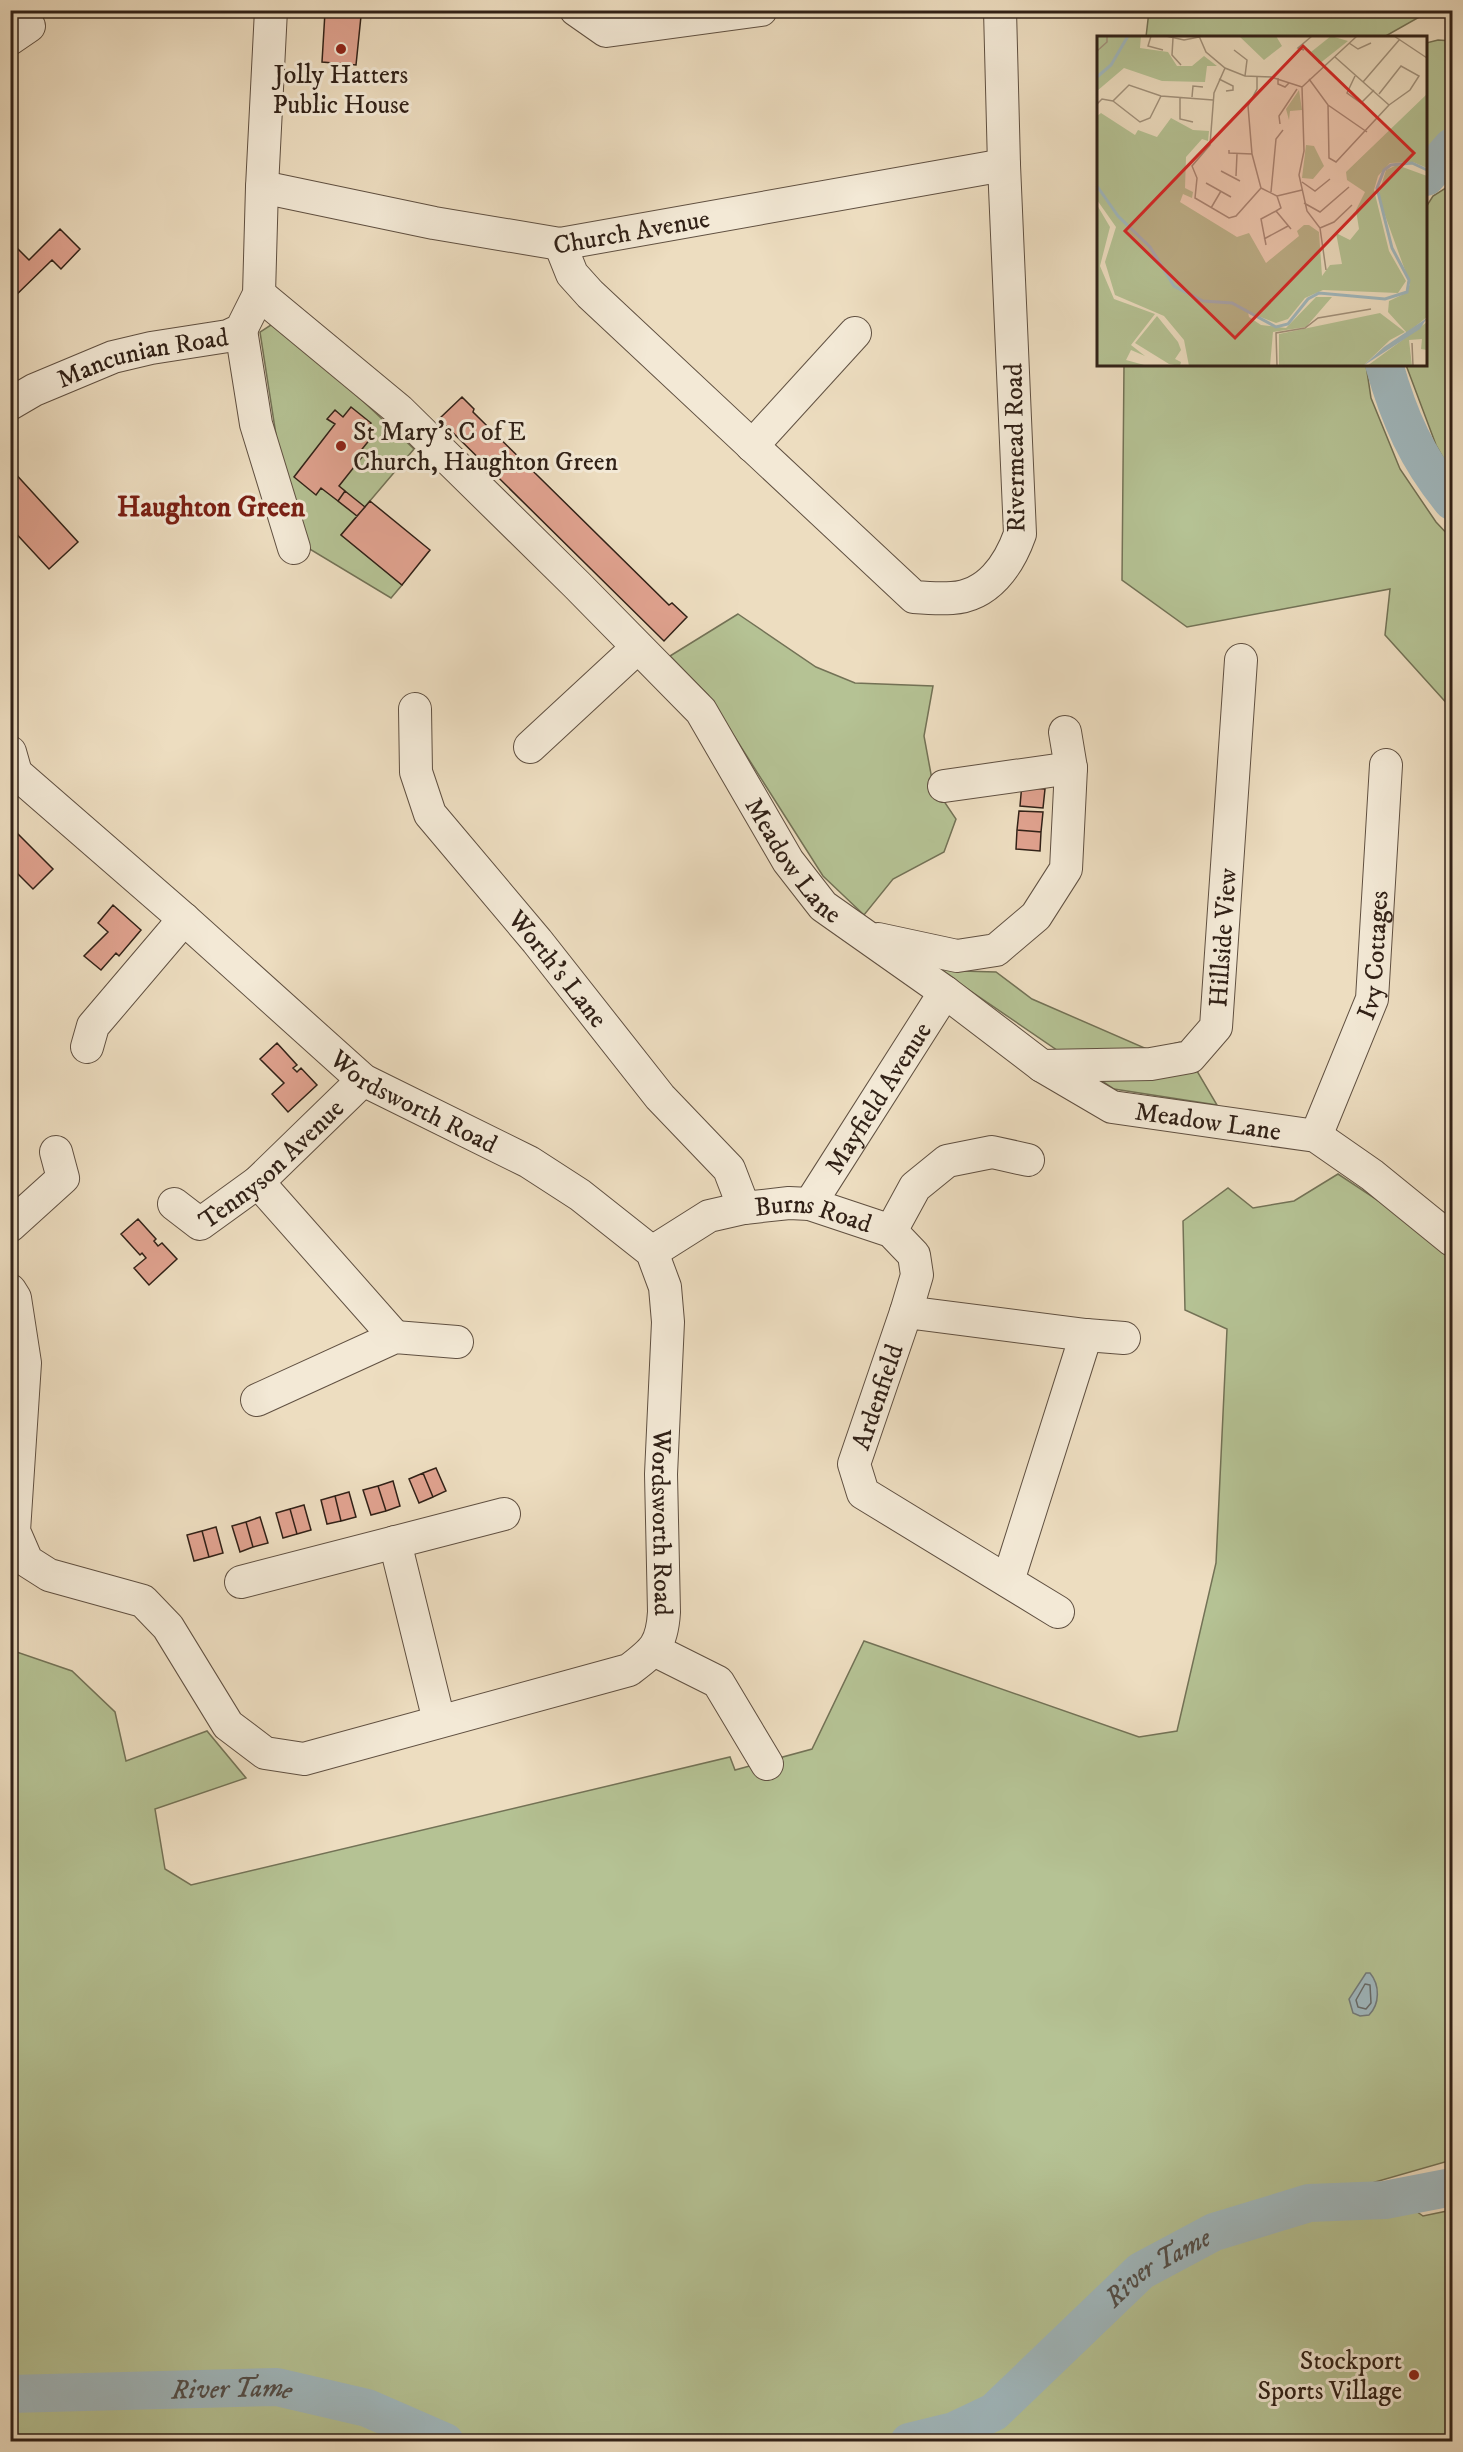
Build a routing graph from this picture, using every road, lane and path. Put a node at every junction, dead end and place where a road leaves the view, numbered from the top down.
1 (271, 10) edge
2 (576, 10) edge
3 (761, 10) edge
4 (1000, 10) edge
5 (1004, 165) junction
6 (261, 187) junction
7 (560, 244) junction
8 (260, 294) junction
9 (241, 330) junction
10 (855, 333) dead end
11 (10, 405) edge
12 (752, 446) junction
13 (294, 548) dead end
14 (637, 648) junction
15 (1241, 660) dead end
16 (415, 709) dead end
17 (1065, 732) dead end
18 (530, 747) dead end
19 (1386, 765) dead end
20 (12, 767) edge
21 (1071, 768) junction
22 (944, 786) dead end
23 (184, 919) junction
24 (868, 939) junction
25 (945, 993) junction
26 (90, 1036) dead end
27 (1042, 1066) junction
28 (363, 1080) junction
29 (1316, 1136) junction
30 (56, 1152) dead end
31 (1028, 1160) dead end
32 (258, 1182) junction
33 (174, 1204) dead end
34 (810, 1204) junction
35 (744, 1208) junction
36 (10, 1226) edge
37 (891, 1231) junction
38 (1452, 1240) edge
39 (652, 1252) junction
40 (10, 1290) edge
41 (906, 1312) junction
42 (1086, 1335) junction
43 (395, 1337) junction
44 (1124, 1338) dead end
45 (457, 1342) dead end
46 (257, 1400) dead end
47 (504, 1514) dead end
48 (395, 1542) junction
49 (1008, 1581) junction
50 (241, 1582) dead end
51 (1058, 1612) dead end
52 (654, 1650) junction
53 (439, 1721) junction
54 (767, 1764) dead end

1 - 6 street
2 - 3 street
4 - 5 street, Rivermead Road
5 - 7 street, Church Avenue
5 - 12 street, Rivermead Road
6 - 7 street, Church Avenue
6 - 8 street
7 - 12 street, Rivermead Road
8 - 9 street, Mancunian Road
8 - 14 street, Meadow Lane
9 - 11 street, Mancunian Road
9 - 13 street
10 - 12 street
14 - 18 street
14 - 24 street, Meadow Lane
15 - 27 street, Hillside View
16 - 35 street, Worth's Lane
17 - 21 street
19 - 29 street, Ivy Cottages
20 - 23 street, Wordsworth Road
21 - 22 street
21 - 24 street
23 - 26 street
23 - 28 street, Wordsworth Road
24 - 25 street, Meadow Lane
25 - 27 street, Meadow Lane
25 - 34 street, Mayfield Avenue
27 - 29 street, Meadow Lane
28 - 32 street, Tennyson Avenue
28 - 39 street, Wordsworth Road
29 - 38 street, Meadow Lane
30 - 36 street
31 - 37 street
32 - 33 street, Tennyson Avenue
32 - 43 street
34 - 35 street, Burns Road
34 - 37 street, Burns Road
35 - 39 street, Burns Road
37 - 41 street, Burns Road
39 - 52 street, Wordsworth Road
40 - 53 street, Wordsworth Road
41 - 42 street, Ardenfield
41 - 49 street, Ardenfield
42 - 44 street, Ardenfield
42 - 49 street
43 - 45 street
43 - 46 street
47 - 48 street
48 - 50 street
48 - 53 street
49 - 51 street, Ardenfield
52 - 53 street, Wordsworth Road
52 - 54 street

